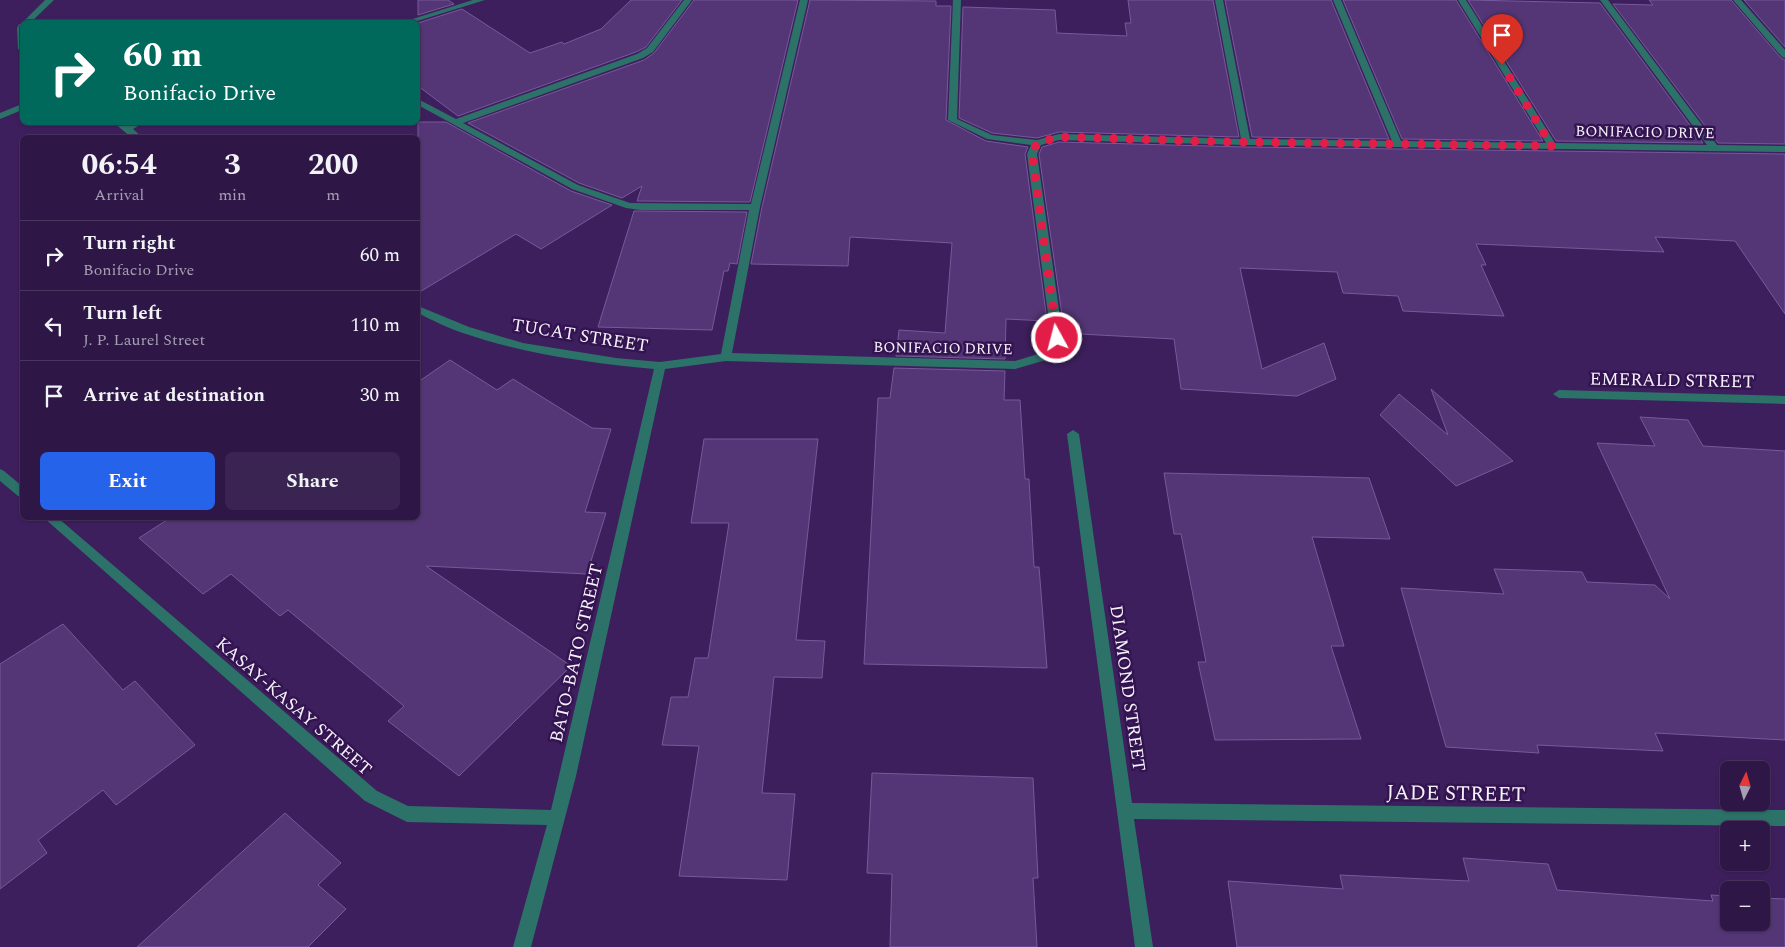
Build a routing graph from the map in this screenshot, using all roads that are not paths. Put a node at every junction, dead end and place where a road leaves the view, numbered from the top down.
1 (50, 0) edge
2 (481, 0) edge
3 (688, 0) edge
4 (804, 0) edge
5 (957, 0) edge
6 (1219, 0) edge
7 (1337, 0) edge
8 (1462, 0) edge
9 (1604, 0) edge
10 (1737, 0) edge
11 (28, 20) edge
12 (414, 20) edge
13 (1785, 55) edge
14 (420, 103) edge
15 (20, 108) edge
16 (0, 116) edge
17 (456, 122) junction
18 (120, 125) edge
19 (134, 125) edge
20 (125, 129) junction
21 (134, 135) edge
22 (1246, 142) junction
23 (1037, 143) junction
24 (1398, 144) junction
25 (1552, 146) junction
26 (1714, 148) junction
27 (1785, 149) edge
28 (755, 207) junction
29 (420, 310) edge
30 (726, 357) junction
31 (832, 361) joint
32 (660, 366) junction
33 (1559, 394) dead end
34 (1785, 400) edge
35 (1073, 434) dead end
36 (0, 474) edge
37 (20, 491) edge
38 (52, 520) edge
39 (1127, 811) junction
40 (558, 818) junction
41 (1785, 818) edge
42 (522, 947) edge
43 (1144, 947) edge

1 - 11 street
2 - 12 street
3 - 17 street
4 - 28 street
5 - 23 street
6 - 22 street
7 - 24 street
8 - 25 street
9 - 26 street
10 - 13 street
14 - 17 street
15 - 16 street
17 - 28 street
18 - 20 street
19 - 20 street
20 - 21 street
22 - 23 street, BONIFACIO DRIVE
22 - 24 street, BONIFACIO DRIVE
23 - 31 street, BONIFACIO DRIVE
24 - 25 street, BONIFACIO DRIVE
25 - 26 street, BONIFACIO DRIVE
26 - 27 street, BONIFACIO DRIVE
28 - 30 street
29 - 32 street, TUCAT STREET
30 - 31 street, TUCAT STREET
30 - 32 street, TUCAT STREET
32 - 40 street, BATO-BATO STREET
33 - 34 street, EMERALD STREET
35 - 39 street, DIAMOND STREET
36 - 37 street
38 - 40 street, KASAY-KASAY STREET
39 - 41 street, JADE STREET
39 - 43 street, DIAMOND STREET
40 - 42 street, BATO-BATO STREET

